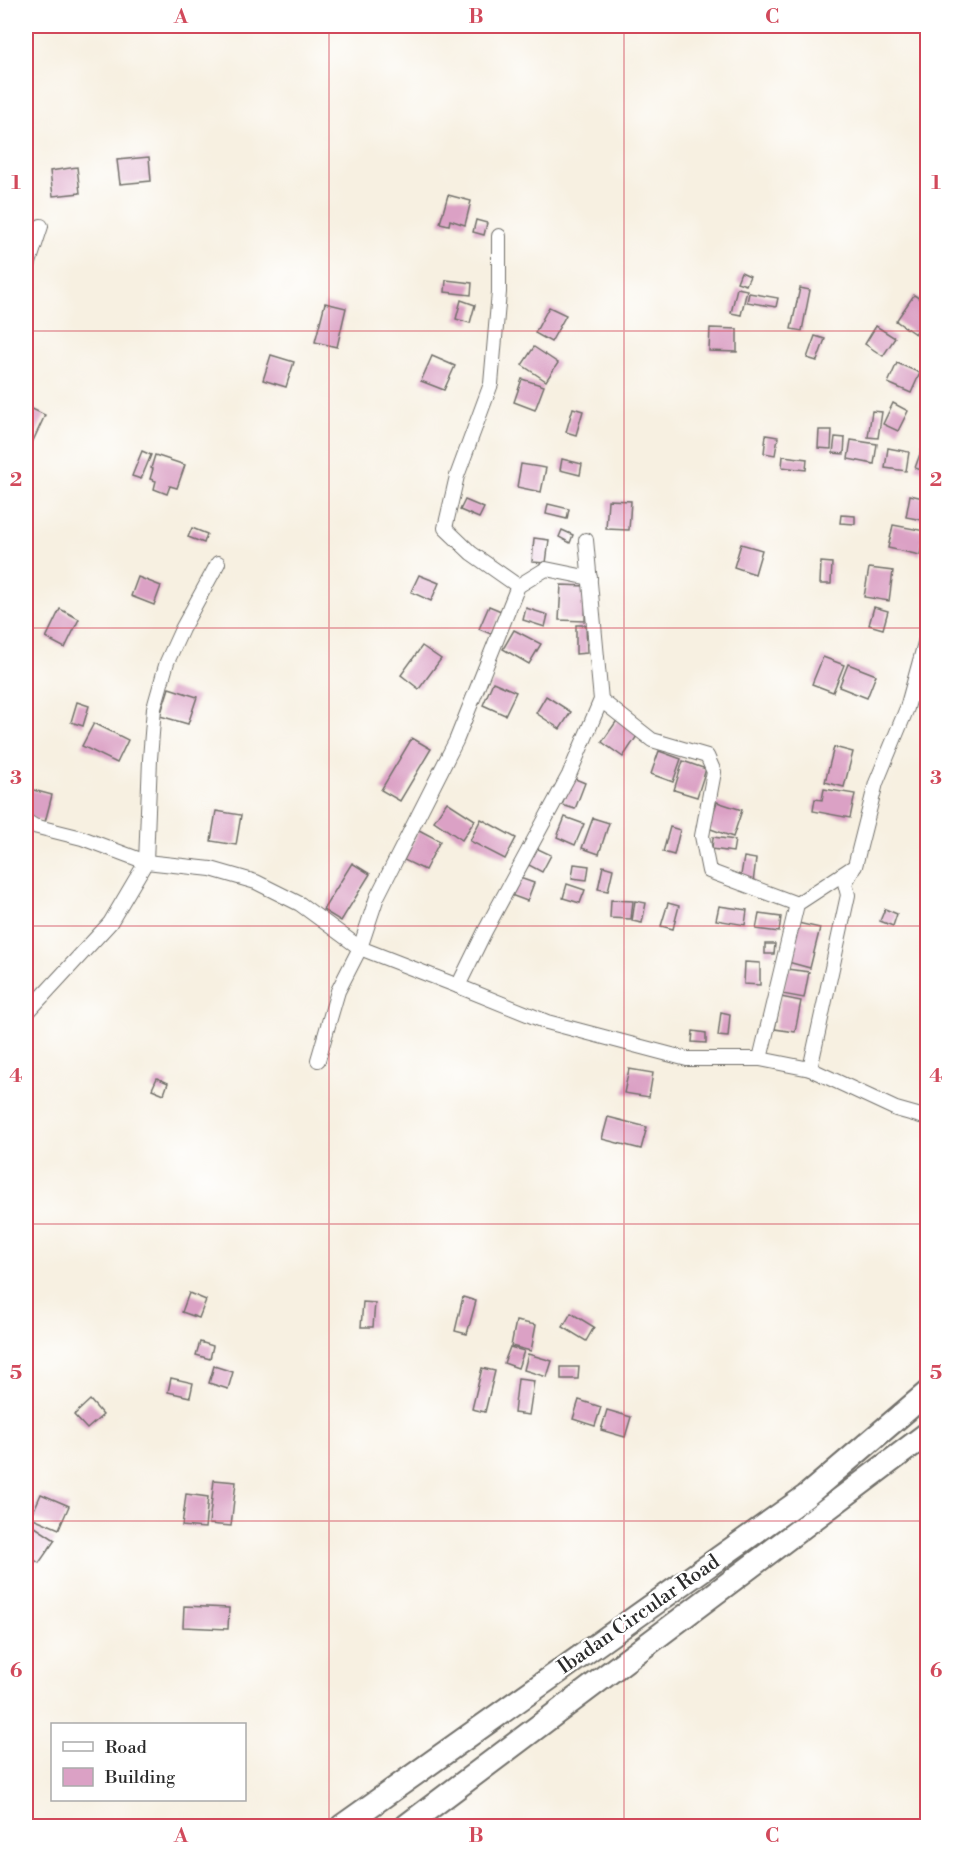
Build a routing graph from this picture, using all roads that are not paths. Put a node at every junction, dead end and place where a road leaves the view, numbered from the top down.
1 (41, 226) dead end
2 (499, 236) dead end
3 (26, 272) edge
4 (586, 540) dead end
5 (218, 563) dead end
6 (590, 578) junction
7 (518, 586) junction
8 (927, 632) edge
9 (600, 700) junction
10 (26, 821) edge
11 (146, 862) junction
12 (855, 866) junction
13 (797, 904) junction
14 (360, 948) junction
15 (458, 986) junction
16 (26, 1014) edge
17 (318, 1059) dead end
18 (760, 1059) junction
19 (810, 1069) junction
20 (927, 1118) edge
21 (927, 1392) edge
22 (927, 1433) edge
23 (342, 1827) edge
24 (406, 1827) edge

1 - 3 street
2 - 7 street
4 - 6 street
5 - 11 street
6 - 7 street
6 - 9 street
7 - 14 street
8 - 12 street
9 - 13 street
9 - 15 street
10 - 11 street
11 - 14 street
11 - 16 street
12 - 13 street
12 - 19 street
13 - 18 street
14 - 15 street
14 - 17 street
15 - 18 street
18 - 19 street
19 - 20 street
21 - 23 highway, Ibadan Circular Road
22 - 24 highway, Ibadan Circular Road

